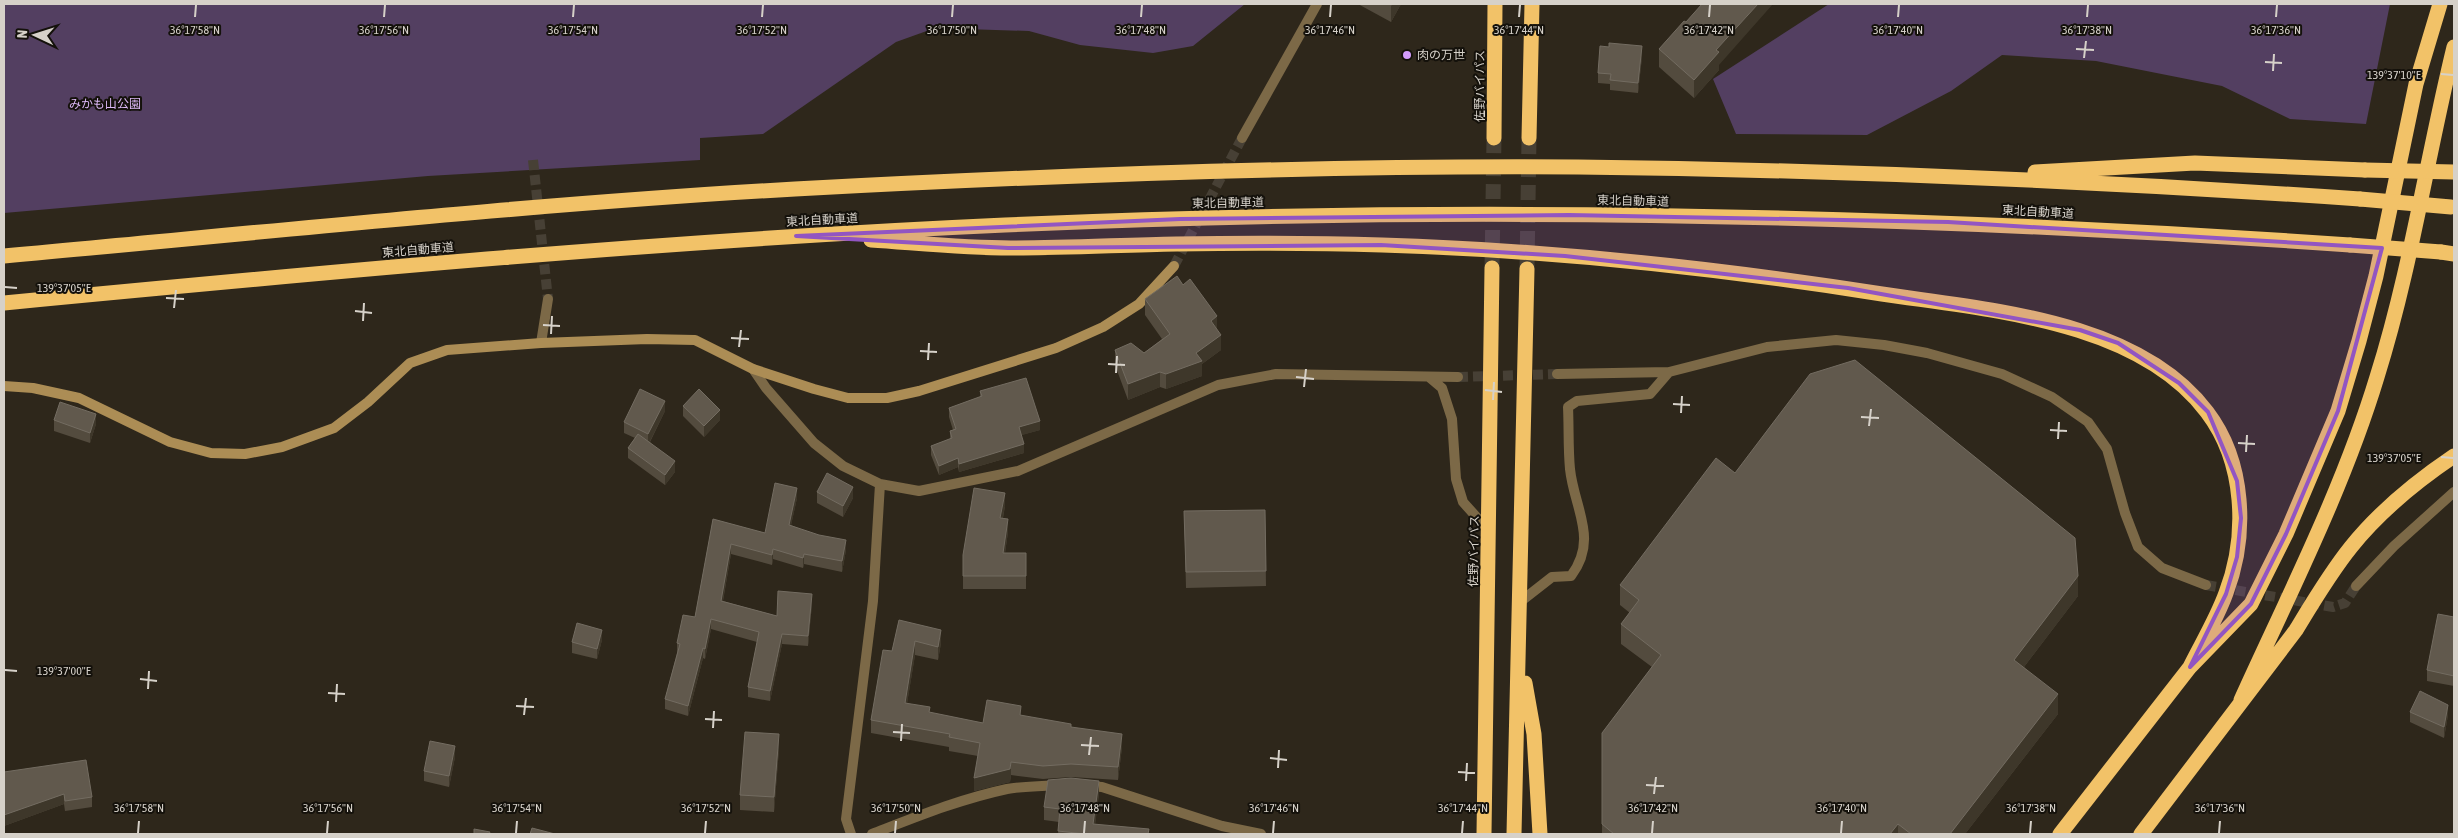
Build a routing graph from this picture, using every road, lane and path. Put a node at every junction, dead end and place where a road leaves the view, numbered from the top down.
1 (1317, 4) edge
2 (1495, 4) edge
3 (1532, 4) edge
4 (2440, 4) edge
5 (2454, 47) edge
6 (1242, 138) tunnel mouth
7 (1494, 138) tunnel mouth
8 (1529, 138) tunnel mouth
9 (2454, 172) edge
10 (1951, 176) junction
11 (2452, 207) edge
12 (796, 236) junction
13 (2448, 253) edge
14 (4, 256) edge
15 (1174, 266) tunnel mouth
16 (1492, 268) tunnel mouth
17 (1527, 269) tunnel mouth
18 (548, 299) tunnel mouth
19 (4, 304) edge
20 (541, 343) junction
21 (753, 369) junction
22 (1669, 372) junction
23 (1557, 374) tunnel mouth
24 (1429, 376) junction
25 (1458, 377) tunnel mouth
26 (4, 386) edge
27 (2454, 456) edge
28 (880, 484) junction
29 (2454, 492) edge
30 (1489, 531) junction
31 (2206, 585) tunnel mouth
32 (2356, 586) tunnel mouth
33 (1520, 602) junction
34 (1519, 652) junction
35 (2190, 667) junction
36 (2241, 700) junction
37 (1484, 769) junction
38 (851, 834) edge
39 (872, 834) edge
40 (1261, 834) edge
41 (1473, 834) edge
42 (1484, 834) edge
43 (1514, 834) edge
44 (1540, 834) edge
45 (2060, 834) edge
46 (2140, 834) edge

1 - 6 street
2 - 7 highway, 佐野バイパス
3 - 8 highway
4 - 35 highway
5 - 36 highway
9 - 10 highway, bridge
10 - 11 highway, bridge
10 - 14 highway
12 - 13 highway, 東北自動車道, bridge
12 - 19 highway, 東北自動車道
12 - 35 highway
15 - 21 street
16 - 30 highway, 佐野バイパス
17 - 33 highway
18 - 20 street
20 - 21 street
20 - 26 street
21 - 28 street
22 - 23 street
22 - 31 street
22 - 33 street
24 - 25 street
24 - 28 street
24 - 30 street
27 - 36 highway
28 - 38 street
29 - 32 street
30 - 37 highway, 佐野バイパス
33 - 34 highway
34 - 43 highway
34 - 44 highway
35 - 45 highway
36 - 46 highway
37 - 41 highway
37 - 42 highway, 佐野バイパス
39 - 40 street

